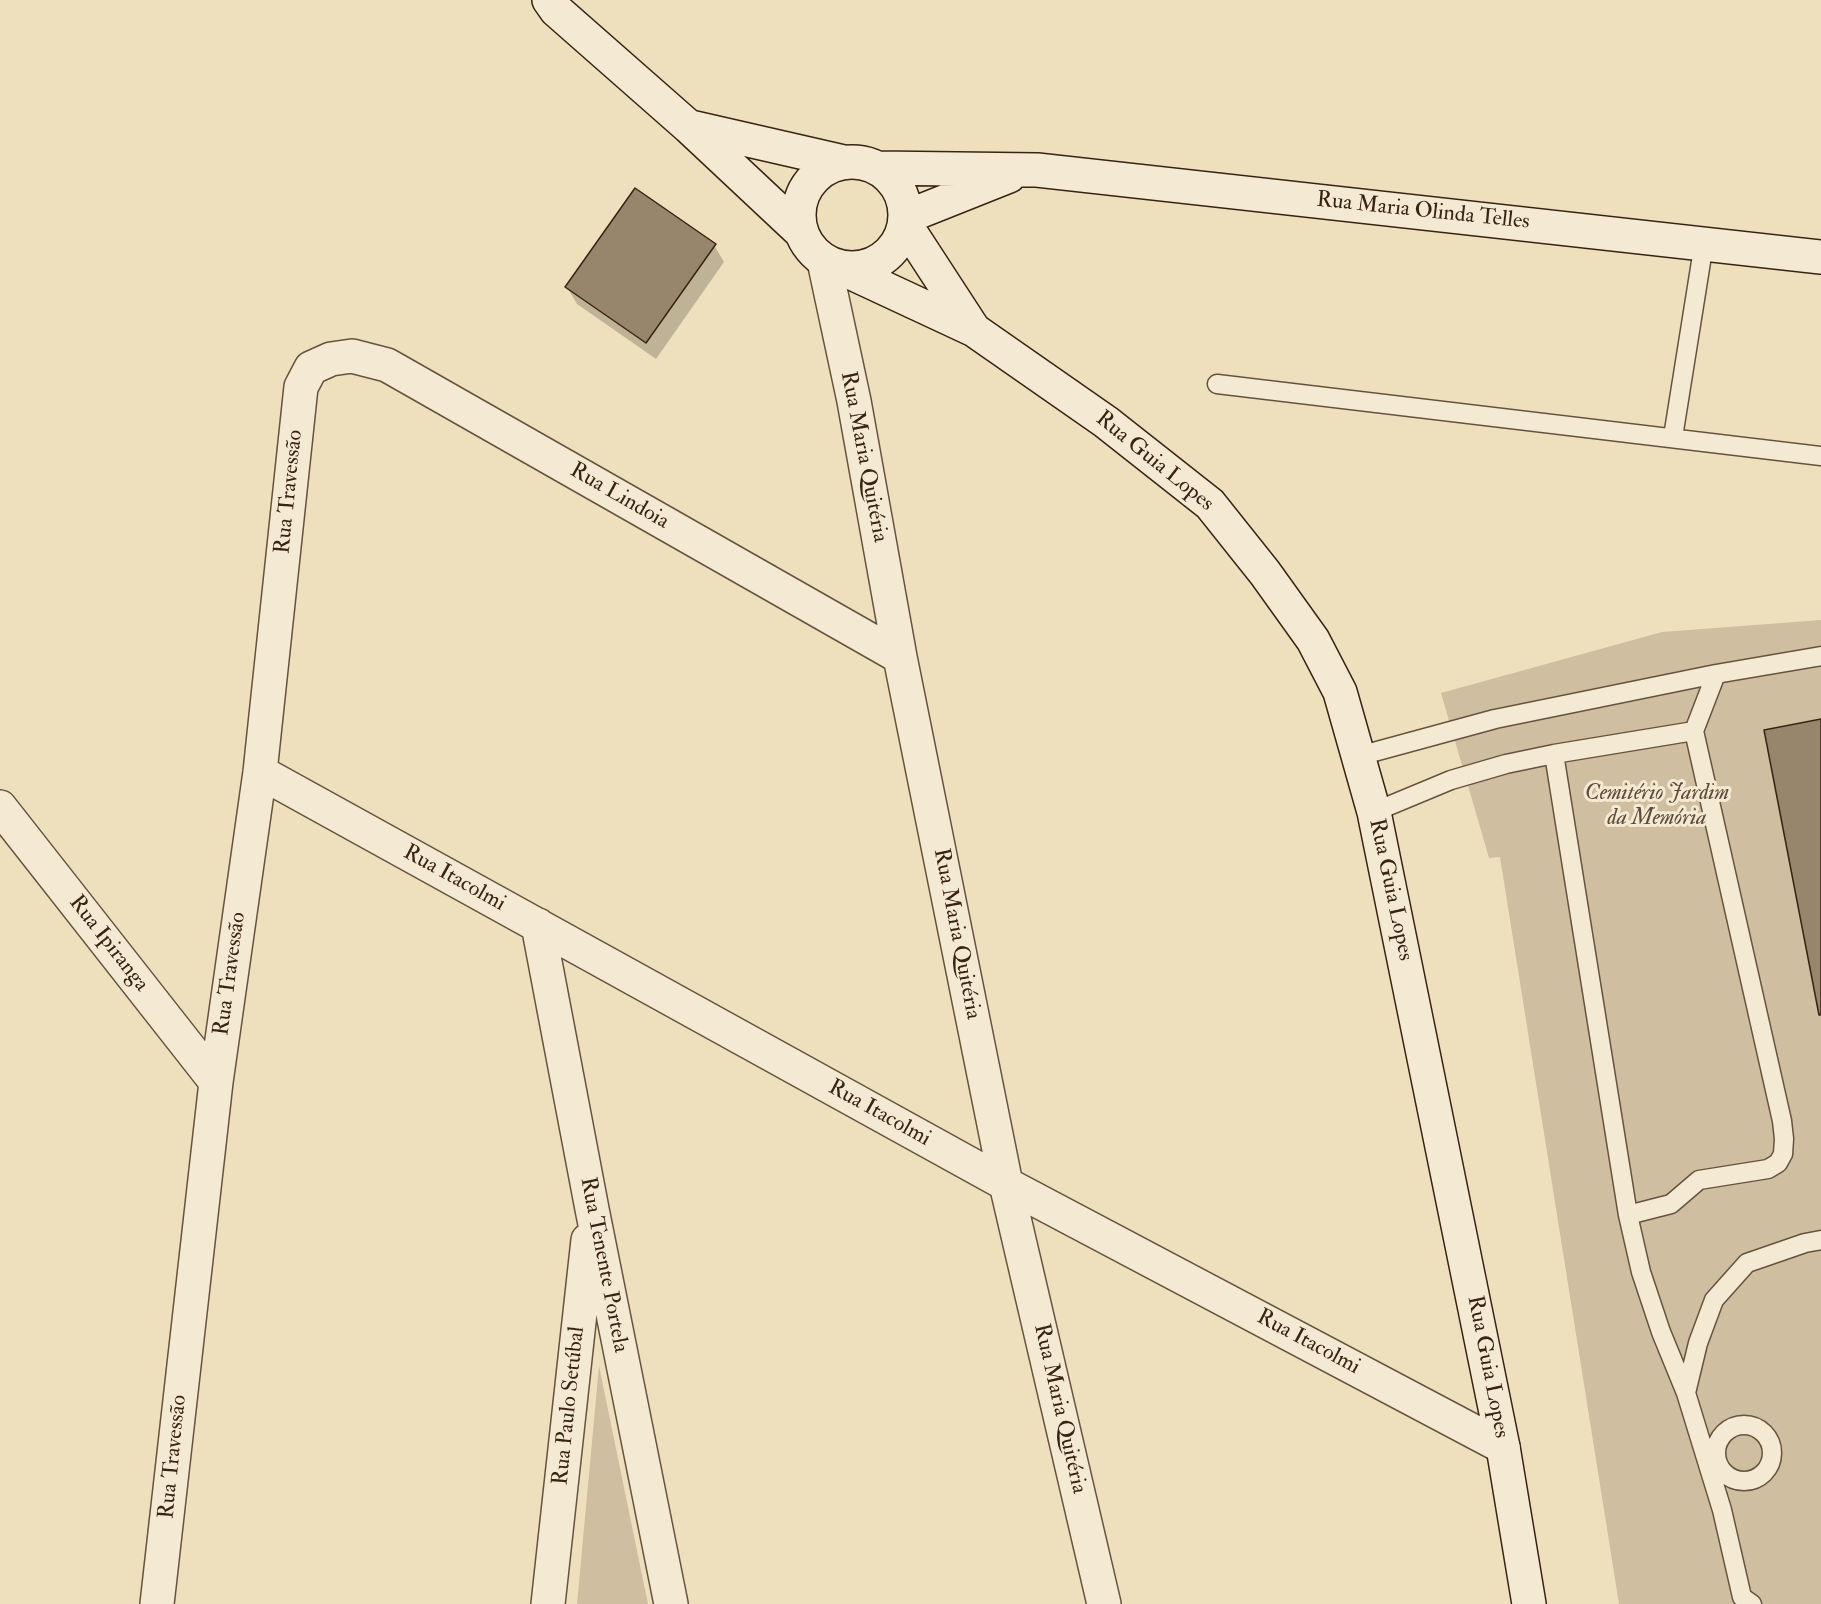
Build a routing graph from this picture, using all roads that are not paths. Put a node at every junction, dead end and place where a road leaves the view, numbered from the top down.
1 (549, 0) edge
2 (690, 127) junction
3 (844, 162) junction
4 (877, 168) junction
5 (1024, 169) junction
6 (905, 220) junction
7 (801, 232) junction
8 (1704, 243) junction
9 (1821, 257) edge
10 (833, 265) junction
11 (974, 330) junction
12 (331, 359) joint
13 (1217, 384) dead end
14 (1673, 437) junction
15 (1821, 456) edge
16 (1821, 656) edge
17 (900, 657) junction
18 (1716, 674) junction
19 (1694, 731) junction
20 (1554, 754) junction
21 (1359, 756) junction
22 (260, 771) junction
23 (0, 807) edge
24 (1374, 812) junction
25 (538, 925) junction
26 (216, 1082) junction
27 (1006, 1184) junction
28 (592, 1209) junction
29 (1628, 1215) junction
30 (1821, 1240) edge
31 (1686, 1393) junction
32 (1709, 1445) junction
33 (1503, 1447) junction
34 (1724, 1474) junction
35 (1722, 1510) junction
36 (1741, 1602) edge
37 (157, 1604) edge
38 (548, 1604) edge
39 (671, 1604) edge
40 (1104, 1604) edge
41 (1529, 1604) edge

1 - 2 street
2 - 3 street
2 - 7 street
3 - 4 street
3 - 7 street
4 - 5 street, Rua Maria Olinda Telles
4 - 6 street
5 - 6 street, Rua Maria Olinda Telles
5 - 8 street, Rua Maria Olinda Telles
6 - 10 street
6 - 11 street, Rua Guia Lopes
7 - 10 street
8 - 9 street, Rua Maria Olinda Telles
8 - 14 lane
10 - 11 street, Rua Guia Lopes
10 - 17 street, Rua Maria Quitéria
11 - 21 street, Rua Guia Lopes
12 - 17 street, Rua Lindoia
12 - 22 street, Rua Travessão
13 - 14 lane
14 - 15 lane
16 - 18 lane
17 - 27 street, Rua Maria Quitéria
18 - 19 lane
18 - 21 lane
19 - 20 lane
19 - 29 lane
20 - 24 lane
20 - 29 lane
21 - 24 street, Rua Guia Lopes
22 - 25 street, Rua Itacolmi
22 - 26 street, Rua Travessão
23 - 26 street, Rua Ipiranga
24 - 33 street, Rua Guia Lopes
25 - 27 street, Rua Itacolmi
25 - 28 street, Rua Tenente Portela
26 - 37 street, Rua Travessão
27 - 33 street, Rua Itacolmi
27 - 40 street, Rua Maria Quitéria
28 - 38 street, Rua Paulo Setúbal
28 - 39 street, Rua Tenente Portela
29 - 31 lane
30 - 31 lane
31 - 32 lane
32 - 34 lane
32 - 34 lane
32 - 35 lane
33 - 41 street, Rua Guia Lopes
34 - 35 lane
35 - 36 lane

